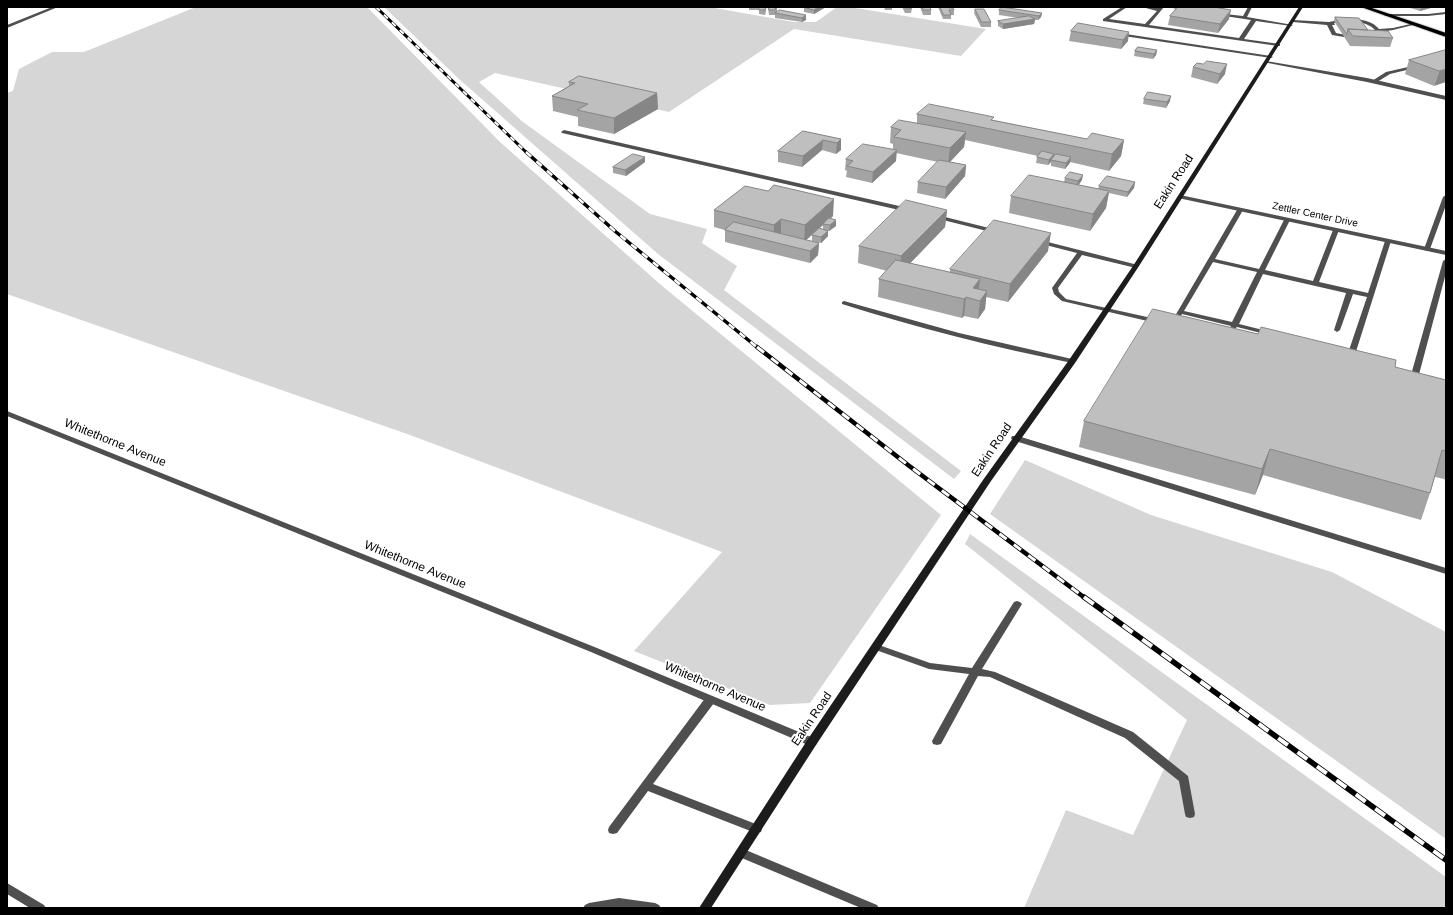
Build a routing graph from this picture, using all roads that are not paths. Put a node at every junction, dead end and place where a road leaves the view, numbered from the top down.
1 (56, 7) edge
2 (1125, 7) edge
3 (1144, 7) edge
4 (1170, 7) edge
5 (1250, 7) edge
6 (1302, 7) edge
7 (1364, 7) edge
8 (1161, 9) edge
9 (1192, 10) edge
10 (1446, 13) edge
11 (1214, 14) edge
12 (1386, 14) junction
13 (1416, 15) junction
14 (1244, 18) junction
15 (1254, 20) junction
16 (1407, 22) junction
17 (1292, 23) junction
18 (1329, 24) junction
19 (1336, 24) edge
20 (1415, 24) junction
21 (1360, 25) edge
22 (1146, 26) junction
23 (1374, 26) junction
24 (7, 27) edge
25 (1331, 29) junction
26 (1340, 30) edge
27 (1364, 31) edge
28 (1378, 31) junction
29 (1114, 34) edge
30 (1446, 35) edge
31 (1344, 36) edge
32 (1374, 37) edge
33 (1241, 39) junction
34 (1278, 45) junction
35 (1269, 60) junction
36 (1425, 63) edge
37 (1375, 81) junction
38 (1446, 98) edge
39 (564, 132) dead end
40 (1180, 197) junction
41 (1446, 197) edge
42 (1240, 210) junction
43 (912, 211) edge
44 (927, 215) edge
45 (1288, 220) junction
46 (1336, 230) junction
47 (1003, 233) edge
48 (1033, 240) edge
49 (1388, 241) junction
50 (1427, 249) junction
51 (1081, 252) junction
52 (1446, 253) edge
53 (1211, 260) junction
54 (1446, 261) edge
55 (1136, 266) junction
56 (1261, 272) junction
57 (1315, 284) junction
58 (1350, 292) junction
59 (1370, 296) junction
60 (844, 303) dead end
61 (1106, 309) junction
62 (1181, 312) junction
63 (1234, 324) junction
64 (1337, 330) dead end
65 (1230, 334) edge
66 (1278, 336) edge
67 (1072, 361) junction
68 (1347, 369) edge
69 (1412, 386) edge
70 (7, 413) edge
71 (1015, 438) junction
72 (1446, 571) edge
73 (1017, 604) dead end
74 (876, 648) junction
75 (975, 672) junction
76 (710, 700) junction
77 (937, 741) dead end
78 (812, 742) junction
79 (646, 786) junction
80 (1190, 814) dead end
81 (757, 829) junction
82 (613, 830) dead end
83 (741, 853) junction
84 (7, 888) edge
85 (40, 908) edge
86 (589, 908) edge
87 (655, 908) edge
88 (705, 908) edge
89 (873, 908) edge

1 - 24 street
2 - 22 street
3 - 8 street
4 - 9 street
5 - 14 street
6 - 17 street, Eakin Road
7 - 12 main road
8 - 22 street
10 - 13 street
11 - 14 street
12 - 13 street
12 - 16 main road
13 - 16 street
14 - 15 street
15 - 17 street
15 - 33 street
16 - 20 main road
17 - 18 street
17 - 34 street, Eakin Road
18 - 19 street
18 - 23 street
18 - 25 street
20 - 28 street
20 - 30 main road
21 - 23 street
22 - 33 street
23 - 28 street
25 - 26 street
25 - 31 street
27 - 28 street
28 - 32 street
29 - 35 street
33 - 34 street
34 - 35 street, Eakin Road
35 - 37 street
35 - 40 street, Eakin Road
36 - 37 street
37 - 38 street
39 - 43 street
40 - 42 street, Zettler Center Drive
40 - 55 street, Eakin Road
41 - 50 street
42 - 45 street, Zettler Center Drive
42 - 53 street
44 - 47 street
45 - 46 street, Zettler Center Drive
45 - 56 street
46 - 49 street, Zettler Center Drive
46 - 57 street
48 - 51 street
49 - 50 street, Zettler Center Drive
49 - 59 street
50 - 52 street, Zettler Center Drive
51 - 55 street
51 - 61 street
53 - 56 street
53 - 62 street
54 - 69 street
55 - 61 street, Eakin Road
56 - 57 street
56 - 63 street
57 - 58 street
58 - 59 street
58 - 64 street
59 - 68 street
60 - 67 street
61 - 62 street
61 - 67 street, Eakin Road
62 - 63 street
63 - 65 street
63 - 66 street
67 - 71 street, Eakin Road
70 - 76 street, Whitethorne Avenue
71 - 72 street
71 - 74 street, Eakin Road
73 - 75 street
74 - 75 street
74 - 78 street, Eakin Road
75 - 77 street
75 - 80 street
76 - 78 street, Whitethorne Avenue
76 - 79 street
78 - 81 street, Eakin Road
79 - 81 street
79 - 82 street
81 - 83 street, Eakin Road
83 - 88 street, Eakin Road
83 - 89 street
84 - 85 street
86 - 87 street

